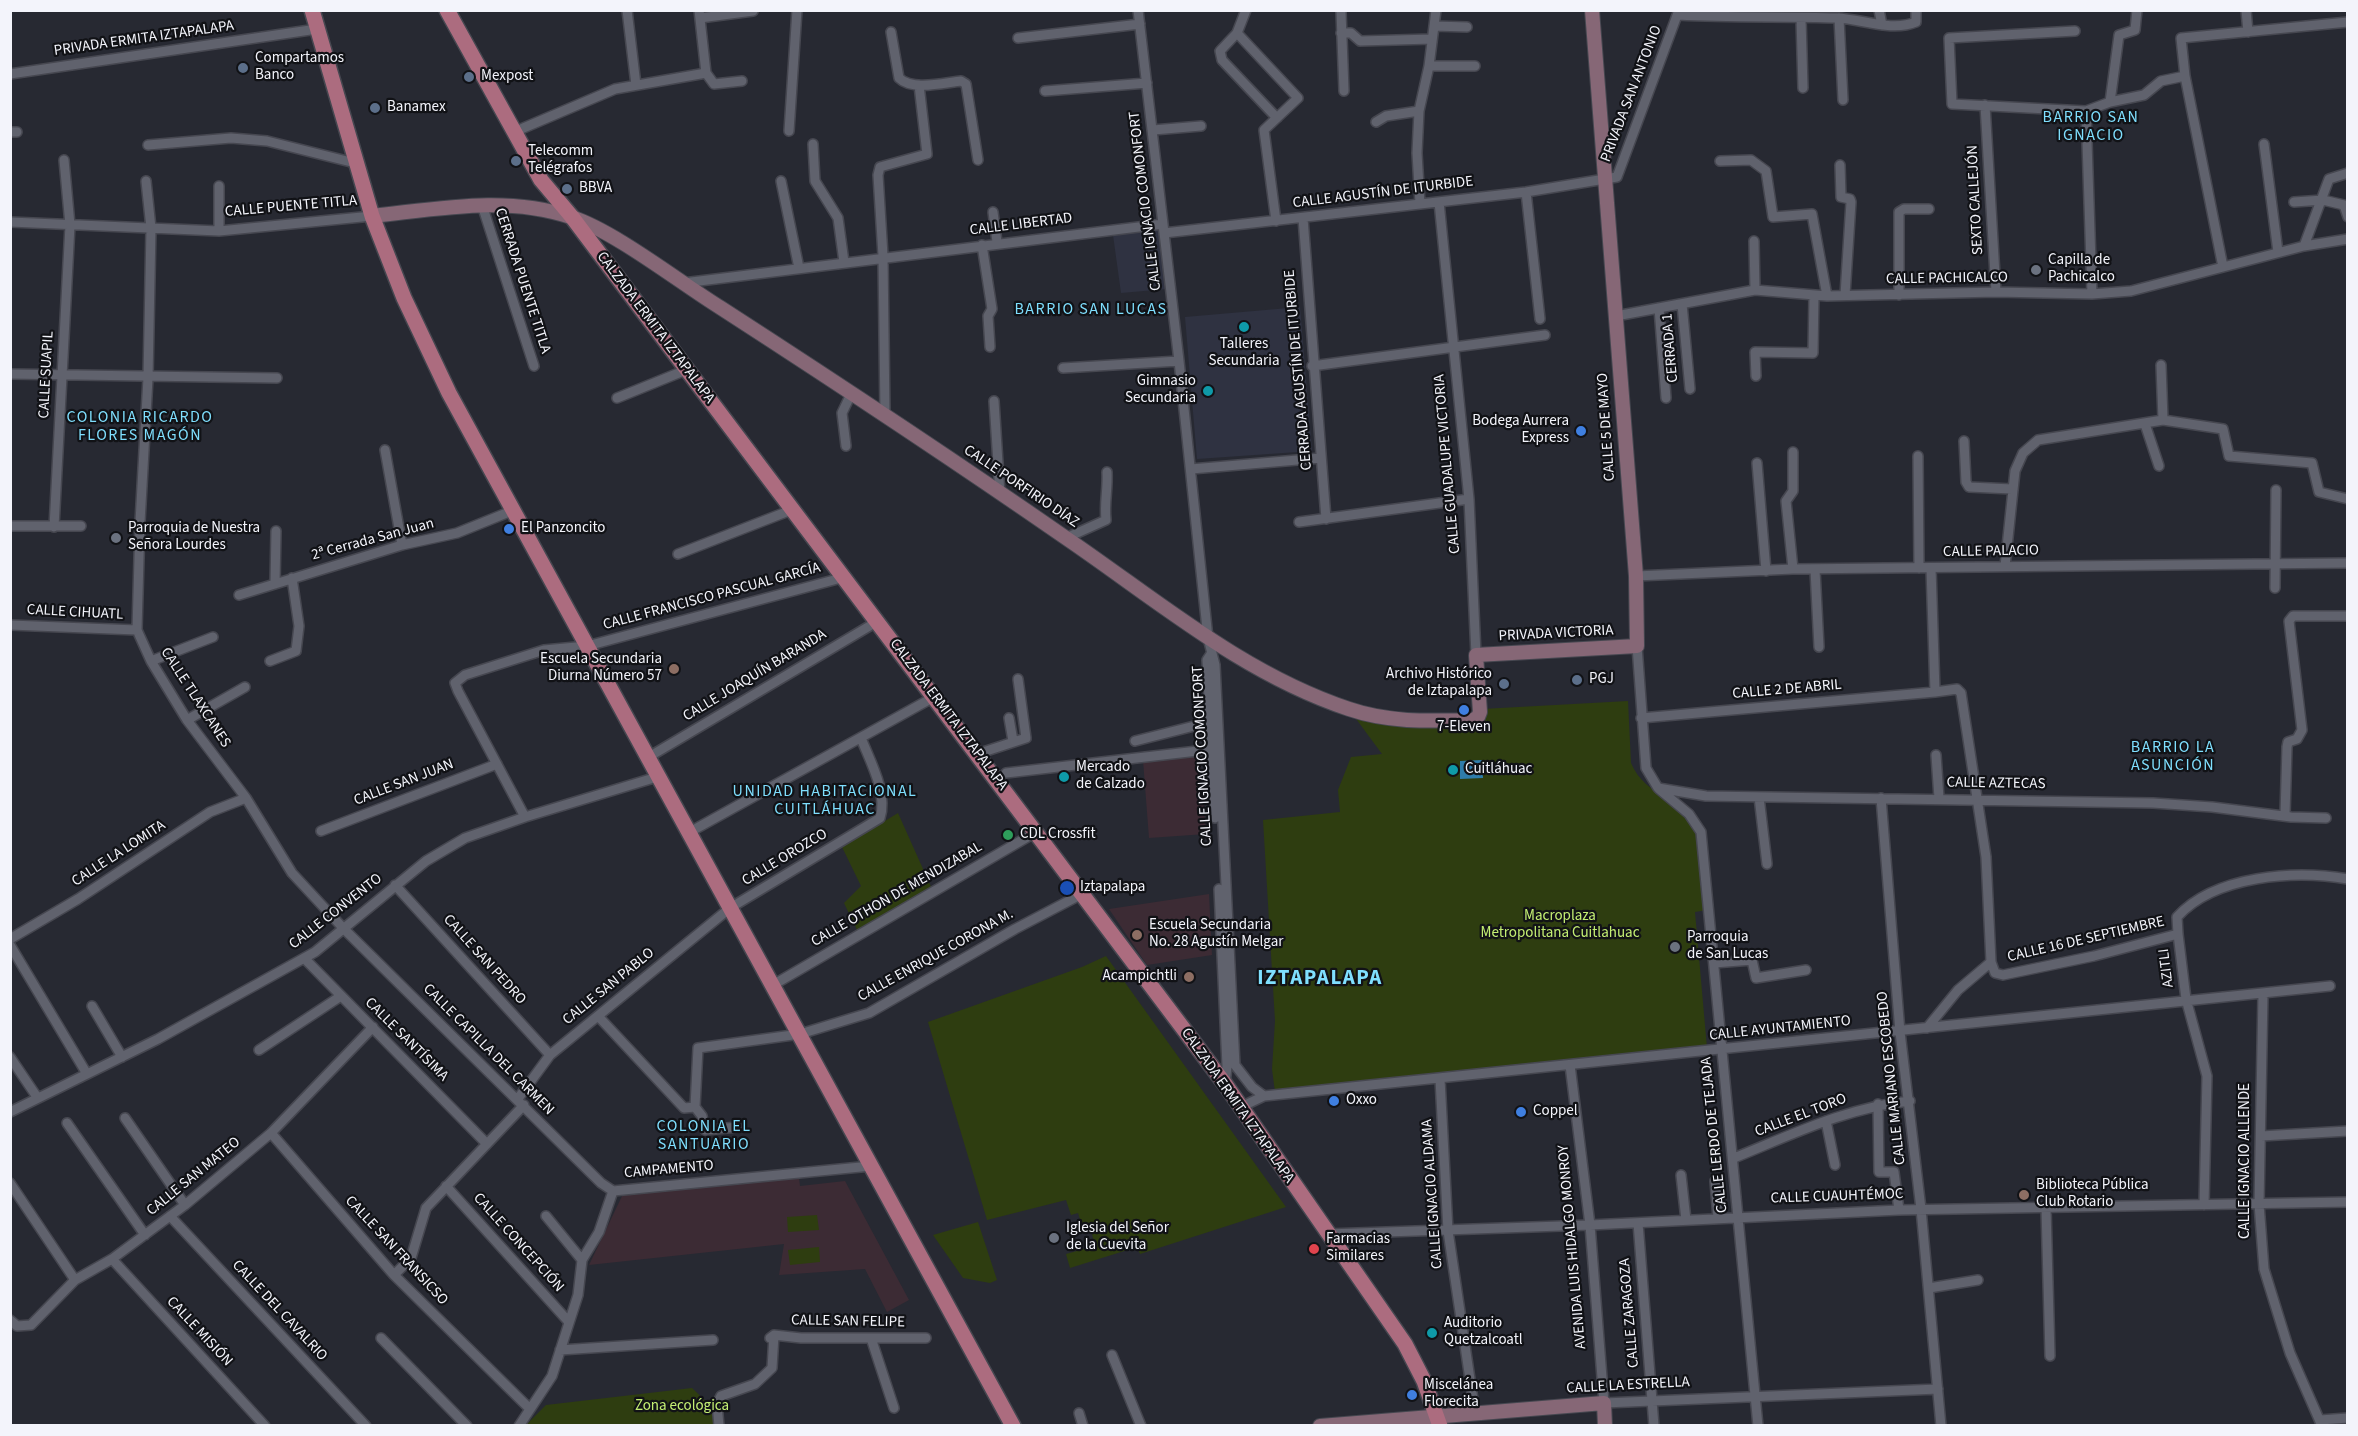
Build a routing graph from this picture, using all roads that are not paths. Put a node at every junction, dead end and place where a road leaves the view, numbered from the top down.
1 (312, 10) edge
2 (447, 10) edge
3 (627, 10) edge
4 (797, 10) edge
5 (1138, 10) edge
6 (1246, 10) edge
7 (1436, 10) edge
8 (1592, 10) edge
9 (1879, 10) edge
10 (1916, 10) edge
11 (2137, 10) edge
12 (2246, 10) edge
13 (753, 11) edge
14 (1341, 12) edge
15 (1679, 13) edge
16 (699, 14) edge
17 (1839, 18) junction
18 (1801, 19) junction
19 (2348, 22) edge
20 (1140, 24) junction
21 (1882, 25) junction
22 (1434, 26) junction
23 (1467, 27) dead end
24 (317, 29) junction
25 (2075, 31) dead end
26 (891, 32) dead end
27 (2248, 32) junction
28 (1237, 33) junction
29 (1341, 33) junction
30 (1018, 38) dead end
31 (1432, 39) junction
32 (1429, 66) junction
33 (1475, 66) dead end
34 (706, 73) junction
35 (10, 74) edge
36 (2185, 76) junction
37 (742, 81) dead end
38 (1147, 83) junction
39 (636, 85) junction
40 (919, 85) junction
41 (1803, 88) dead end
42 (1344, 91) dead end
43 (1045, 92) dead end
44 (1843, 100) dead end
45 (2110, 102) junction
46 (1985, 105) junction
47 (1419, 111) junction
48 (2086, 111) junction
49 (1277, 118) junction
50 (1376, 122) dead end
51 (1201, 126) dead end
52 (1153, 130) junction
53 (789, 131) dead end
54 (514, 132) junction
55 (813, 144) dead end
56 (2264, 144) dead end
57 (148, 145) dead end
58 (64, 160) dead end
59 (978, 160) dead end
60 (1720, 161) dead end
61 (355, 163) junction
62 (1840, 165) dead end
63 (2348, 173) edge
64 (1605, 179) junction
65 (146, 181) dead end
66 (781, 181) dead end
67 (2348, 181) edge
68 (2328, 183) junction
69 (219, 186) dead end
70 (1526, 192) junction
71 (2323, 200) junction
72 (1439, 202) junction
73 (2294, 202) dead end
74 (1420, 204) junction
75 (482, 205) junction
76 (1929, 208) dead end
77 (993, 212) dead end
78 (372, 216) junction
79 (572, 217) junction
80 (2348, 217) edge
81 (1303, 218) junction
82 (1276, 221) junction
83 (10, 222) edge
84 (70, 225) junction
85 (151, 228) junction
86 (1164, 229) junction
87 (219, 231) junction
88 (2348, 239) edge
89 (1754, 240) dead end
90 (997, 242) junction
91 (982, 245) junction
92 (2304, 246) junction
93 (2278, 252) junction
94 (883, 256) junction
95 (844, 262) junction
96 (2223, 267) junction
97 (799, 268) junction
98 (681, 283) junction
99 (1755, 291) junction
100 (1996, 292) junction
101 (2092, 294) junction
102 (1814, 295) junction
103 (1899, 295) junction
104 (1827, 296) junction
105 (1845, 296) junction
106 (1682, 304) junction
107 (1659, 308) junction
108 (1616, 316) junction
109 (1540, 319) dead end
110 (1545, 335) dead end
111 (990, 347) dead end
112 (1453, 347) junction
113 (1179, 361) junction
114 (2161, 365) dead end
115 (534, 366) dead end
116 (1312, 366) junction
117 (1063, 368) dead end
118 (686, 370) junction
119 (10, 374) edge
120 (62, 376) junction
121 (1756, 376) dead end
122 (148, 378) junction
123 (277, 378) dead end
124 (1690, 389) dead end
125 (852, 392) junction
126 (1666, 398) dead end
127 (617, 399) dead end
128 (994, 401) dead end
129 (885, 415) junction
130 (2163, 420) junction
131 (2145, 424) junction
132 (1964, 441) dead end
133 (846, 446) dead end
134 (386, 450) dead end
135 (1793, 452) dead end
136 (1918, 456) dead end
137 (1321, 458) junction
138 (1757, 463) dead end
139 (2159, 466) dead end
140 (1191, 469) junction
141 (1107, 472) dead end
142 (2012, 489) junction
143 (2276, 490) dead end
144 (1000, 494) junction
145 (1470, 499) junction
146 (2348, 499) edge
147 (794, 509) junction
148 (514, 510) junction
149 (1326, 519) junction
150 (1299, 522) dead end
151 (10, 526) edge
152 (81, 526) dead end
153 (54, 527) junction
154 (276, 531) dead end
155 (1066, 538) junction
156 (402, 545) junction
157 (678, 554) dead end
158 (2348, 563) edge
159 (2275, 564) junction
160 (2005, 566) junction
161 (1919, 568) junction
162 (1931, 568) junction
163 (1793, 570) junction
164 (1815, 570) junction
165 (1766, 571) junction
166 (1636, 576) junction
167 (845, 577) junction
168 (292, 578) junction
169 (275, 584) junction
170 (2275, 588) dead end
171 (239, 595) dead end
172 (1637, 616) junction
173 (2348, 616) edge
174 (878, 621) junction
175 (10, 625) edge
176 (137, 630) junction
177 (213, 637) dead end
178 (1208, 638) junction
179 (587, 646) junction
180 (1637, 646) junction
181 (1819, 647) dead end
182 (1612, 648) junction
183 (1211, 654) junction
184 (1476, 655) junction
185 (151, 661) junction
186 (270, 661) dead end
187 (1018, 679) dead end
188 (245, 687) dead end
189 (1935, 692) junction
190 (934, 697) junction
191 (1009, 718) dead end
192 (1641, 718) junction
193 (188, 720) junction
194 (1473, 720) joint
195 (1210, 722) junction
196 (861, 738) junction
197 (1013, 741) junction
198 (1136, 741) dead end
199 (1214, 749) junction
200 (977, 753) junction
201 (1936, 755) dead end
202 (647, 758) junction
203 (497, 764) junction
204 (1006, 772) dead end
205 (657, 777) junction
206 (1658, 788) junction
207 (1759, 797) junction
208 (246, 798) junction
209 (1881, 798) junction
210 (1939, 798) junction
211 (1977, 799) junction
212 (2285, 815) junction
213 (525, 817) junction
214 (2326, 818) dead end
215 (321, 831) dead end
216 (1036, 832) junction
217 (688, 833) junction
218 (1767, 864) dead end
219 (2348, 879) edge
220 (395, 885) junction
221 (1083, 894) junction
222 (730, 908) junction
223 (344, 929) junction
224 (2178, 934) junction
225 (10, 939) edge
226 (10, 945) edge
227 (304, 958) junction
228 (1991, 962) junction
229 (1714, 963) junction
230 (1806, 970) dead end
231 (772, 985) junction
232 (2330, 986) dead end
233 (2263, 994) junction
234 (341, 996) junction
235 (2186, 999) junction
236 (92, 1006) dead end
237 (598, 1016) junction
238 (373, 1027) junction
239 (1927, 1029) junction
240 (1900, 1032) junction
241 (800, 1035) junction
242 (260, 1050) dead end
243 (1722, 1050) junction
244 (550, 1055) junction
245 (122, 1056) junction
246 (10, 1057) edge
247 (1570, 1065) junction
248 (87, 1074) junction
249 (1440, 1078) junction
250 (1225, 1084) junction
251 (1264, 1096) junction
252 (37, 1097) junction
253 (1910, 1101) junction
254 (521, 1103) junction
255 (1878, 1104) junction
256 (695, 1107) junction
257 (10, 1112) edge
258 (1243, 1113) junction
259 (125, 1118) dead end
260 (1827, 1121) junction
261 (66, 1123) dead end
262 (738, 1127) dead end
263 (2348, 1131) edge
264 (271, 1133) junction
265 (2261, 1136) junction
266 (487, 1144) junction
267 (1734, 1158) junction
268 (1835, 1164) dead end
269 (872, 1166) junction
270 (1681, 1174) dead end
271 (1715, 1180) dead end
272 (10, 1184) edge
273 (446, 1186) junction
274 (613, 1191) junction
275 (2348, 1202) edge
276 (2259, 1204) junction
277 (185, 1205) junction
278 (2204, 1205) junction
279 (2046, 1208) junction
280 (1921, 1209) junction
281 (1899, 1210) junction
282 (170, 1216) junction
283 (546, 1216) dead end
284 (1739, 1216) junction
285 (1718, 1218) junction
286 (1686, 1220) junction
287 (1638, 1223) junction
288 (1590, 1225) junction
289 (1448, 1231) junction
290 (1327, 1234) junction
291 (145, 1235) junction
292 (112, 1259) junction
293 (582, 1260) junction
294 (394, 1275) junction
295 (75, 1280) junction
296 (1978, 1280) dead end
297 (1929, 1288) junction
298 (568, 1321) junction
299 (14, 1323) edge
300 (381, 1338) dead end
301 (871, 1338) junction
302 (926, 1338) dead end
303 (713, 1340) dead end
304 (560, 1350) junction
305 (1112, 1355) dead end
306 (2050, 1356) dead end
307 (1938, 1389) junction
308 (1755, 1396) junction
309 (1653, 1400) junction
310 (1604, 1403) junction
311 (894, 1408) dead end
312 (530, 1409) junction
313 (1079, 1413) dead end
314 (1475, 1413) junction
315 (2348, 1418) edge
316 (1439, 1421) edge
317 (2321, 1423) edge
318 (265, 1425) edge
319 (366, 1425) edge
320 (467, 1425) edge
321 (519, 1425) edge
322 (719, 1425) edge
323 (1012, 1425) edge
324 (1083, 1425) edge
325 (1141, 1425) edge
326 (1320, 1425) edge
327 (1605, 1425) edge
328 (1654, 1425) edge
329 (1758, 1425) edge
330 (1941, 1425) edge

1 - 24 main road
2 - 54 main road, CALZADA ERMITA IZTAPALAPA
3 - 39 street
4 - 53 street
5 - 20 street, CALLE IGNACIO COMONFORT
6 - 28 street
7 - 22 street
8 - 64 street, CALLE 5 DE MAYO
9 - 21 street
10 - 21 street
11 - 45 street
12 - 27 street
13 - 16 street
14 - 29 street
15 - 18 street
15 - 64 street, PRIVADA SAN ANTONIO
16 - 34 street
17 - 18 street
17 - 21 street
17 - 44 street
18 - 41 street
19 - 27 street
20 - 30 street
20 - 38 street, CALLE IGNACIO COMONFORT
22 - 23 street
22 - 31 street
24 - 35 street, PRIVADA ERMITA IZTAPALAPA
24 - 61 main road
25 - 46 street
26 - 40 street
27 - 36 street
28 - 49 street
28 - 49 street
29 - 31 street
29 - 42 street
31 - 32 street
32 - 33 street
32 - 47 street
34 - 37 street
34 - 39 street
36 - 45 street
36 - 96 street
38 - 43 street
38 - 52 street, CALLE IGNACIO COMONFORT
39 - 54 street
40 - 59 street
40 - 94 street
45 - 48 street
46 - 48 street
46 - 100 street, SEXTO CALLEJÓN
47 - 50 street
47 - 74 street
48 - 101 street
49 - 82 street
51 - 52 street
52 - 86 street, CALLE IGNACIO COMONFORT
54 - 79 main road, CALZADA ERMITA IZTAPALAPA
55 - 95 street
56 - 93 street
57 - 61 street
58 - 84 street, CALLE SUAPIL
60 - 104 street
61 - 78 main road
62 - 105 street
63 - 68 street
64 - 70 street, CALLE AGUSTÍN DE ITURBIDE
64 - 108 street, CALLE 5 DE MAYO
65 - 85 street
66 - 97 street
67 - 68 street
68 - 71 street
69 - 87 street
70 - 72 street, CALLE AGUSTÍN DE ITURBIDE
70 - 109 street
71 - 73 street
71 - 80 street
71 - 92 street
72 - 74 street, CALLE AGUSTÍN DE ITURBIDE
72 - 112 street, CALLE GUADALUPE VICTORIA
74 - 81 street, CALLE AGUSTÍN DE ITURBIDE
75 - 78 street, CALLE PUENTE TITLA
75 - 79 street, CALLE PUENTE TITLA
75 - 115 street, CERRADA PUENTE TITLA
76 - 103 street
77 - 90 street
78 - 87 street, CALLE PUENTE TITLA
78 - 148 main road
79 - 98 street, CALLE PORFIRIO DÍAZ
79 - 118 main road, CALZADA ERMITA IZTAPALAPA
81 - 82 street, CALLE AGUSTÍN DE ITURBIDE
81 - 116 street, CERRADA AGUSTÍN DE ITURBIDE
82 - 86 street, CALLE AGUSTÍN DE ITURBIDE
83 - 84 street, CALLE PUENTE TITLA
84 - 85 street, CALLE PUENTE TITLA
84 - 120 street, CALLE SUAPIL
85 - 87 street, CALLE PUENTE TITLA
85 - 122 street, CALLE TLAXCANES
86 - 90 street, CALLE LIBERTAD
86 - 113 street, CALLE IGNACIO COMONFORT
88 - 92 street, CALLE PACHICALCO
89 - 99 street
90 - 91 street, CALLE LIBERTAD
91 - 94 street, CALLE LIBERTAD
91 - 111 street
92 - 93 street, CALLE PACHICALCO
93 - 96 street, CALLE PACHICALCO
94 - 95 street, CALLE LIBERTAD
94 - 129 street
95 - 97 street, CALLE LIBERTAD
96 - 101 street, CALLE PACHICALCO
97 - 98 street, CALLE LIBERTAD
98 - 125 street, CALLE PORFIRIO DÍAZ
99 - 102 street, CALLE PACHICALCO
99 - 106 street, CALLE PACHICALCO
100 - 101 street, CALLE PACHICALCO
100 - 103 street, CALLE PACHICALCO
102 - 104 street, CALLE PACHICALCO
102 - 121 street
103 - 105 street, CALLE PACHICALCO
104 - 105 street, CALLE PACHICALCO
106 - 107 street, CALLE PACHICALCO
106 - 124 street, CERRADA 1
107 - 108 street, CALLE PACHICALCO
107 - 126 street
108 - 166 street, CALLE 5 DE MAYO
110 - 112 street
112 - 116 street
112 - 145 street, CALLE GUADALUPE VICTORIA
113 - 117 street
113 - 140 street, CALLE IGNACIO COMONFORT
114 - 130 street
116 - 137 street, CERRADA AGUSTÍN DE ITURBIDE
118 - 127 street
118 - 147 main road, CALZADA ERMITA IZTAPALAPA
119 - 120 street
120 - 122 street
120 - 153 street, CALLE SUAPIL
122 - 123 street
122 - 176 street, CALLE TLAXCANES
125 - 129 street, CALLE PORFIRIO DÍAZ
125 - 133 street
128 - 144 street
129 - 144 street, CALLE PORFIRIO DÍAZ
130 - 131 street
130 - 146 street
131 - 139 street
131 - 142 street
132 - 142 street
134 - 156 street
135 - 163 street
136 - 161 street
137 - 140 street
137 - 149 street, CERRADA AGUSTÍN DE ITURBIDE
138 - 165 street
140 - 178 street, CALLE IGNACIO COMONFORT
141 - 155 street
142 - 160 street
143 - 159 street
144 - 155 street, CALLE PORFIRIO DÍAZ
145 - 149 street
145 - 184 street, CALLE GUADALUPE VICTORIA
147 - 157 street
147 - 167 main road, CALZADA ERMITA IZTAPALAPA
148 - 156 street, 2ª Cerrada San Juan
148 - 179 main road
149 - 150 street
151 - 153 street
152 - 153 street
154 - 169 street
155 - 178 street, CALLE PORFIRIO DÍAZ
156 - 168 street, 2ª Cerrada San Juan
158 - 159 street, CALLE PALACIO
159 - 160 street, CALLE PALACIO
159 - 170 street
160 - 162 street, CALLE PALACIO
161 - 162 street, CALLE PALACIO
161 - 164 street, CALLE PALACIO
162 - 189 street
163 - 164 street, CALLE PALACIO
163 - 165 street, CALLE PALACIO
164 - 181 street
165 - 166 street, CALLE PALACIO
166 - 172 street, CALLE 5 DE MAYO
167 - 174 main road, CALZADA ERMITA IZTAPALAPA
167 - 179 street, CALLE FRANCISCO PASCUAL GARCÍA
168 - 169 street, 2ª Cerrada San Juan
168 - 186 street
169 - 171 street, 2ª Cerrada San Juan
172 - 180 street, CALLE 5 DE MAYO
172 - 182 street
173 - 212 street
174 - 190 main road, CALZADA ERMITA IZTAPALAPA
174 - 202 street, CALLE JOAQUÍN BARANDA
175 - 176 street, CALLE CIHUATL
176 - 185 street, CALLE TLAXCANES
177 - 185 street
178 - 183 street, CALLE IGNACIO COMONFORT
178 - 194 street, CALLE PORFIRIO DÍAZ
179 - 202 main road
179 - 203 street
180 - 182 street, PRIVADA VICTORIA
180 - 192 street, CALLE 5 DE MAYO
182 - 184 street, PRIVADA VICTORIA
183 - 195 street, CALLE IGNACIO COMONFORT
183 - 199 street, CALLE IGNACIO COMONFORT
184 - 194 street, CALLE GUADALUPE VICTORIA
185 - 193 street, CALLE TLAXCANES
187 - 197 street
188 - 193 street
189 - 192 street, CALLE 2 DE ABRIL
189 - 211 street, CALLE 16 DE SEPTIEMBRE
190 - 196 street
190 - 200 main road, CALZADA ERMITA IZTAPALAPA
191 - 197 street
192 - 206 street, CALLE 5 DE MAYO
193 - 208 street, CALLE TLAXCANES
195 - 198 street
195 - 199 street, CALLE IGNACIO COMONFORT
196 - 217 street
196 - 222 street, CALLE OROZCO
197 - 200 street
199 - 204 street
199 - 250 street, CALLE IGNACIO COMONFORT
199 - 251 street, CALLE IGNACIO COMONFORT
200 - 216 main road, CALZADA ERMITA IZTAPALAPA
201 - 210 street
202 - 205 main road
203 - 213 street
203 - 215 street, CALLE SAN JUAN
205 - 213 street, CALLE CONVENTO
205 - 217 main road
206 - 207 street, CALLE AZTECAS
206 - 229 street, CALLE LERDO DE TEJADA
207 - 209 street, CALLE AZTECAS
207 - 218 street
208 - 223 street, CALLE TLAXCANES
208 - 225 street, CALLE LA LOMITA
209 - 210 street, CALLE AZTECAS
209 - 240 street, CALLE MARIANO ESCOBEDO
210 - 211 street, CALLE AZTECAS
211 - 212 street, CALLE AZTECAS
211 - 228 street, CALLE 16 DE SEPTIEMBRE
212 - 214 street, CALLE AZTECAS
213 - 220 street, CALLE CONVENTO
216 - 221 main road, CALZADA ERMITA IZTAPALAPA
216 - 231 street, CALLE OTHON DE MENDIZABAL
217 - 222 main road
219 - 224 street, CALLE 16 DE SEPTIEMBRE
220 - 223 street, CALLE CONVENTO
220 - 244 street, CALLE SAN PEDRO
221 - 241 street, CALLE ENRIQUE CORONA M.
221 - 250 main road, CALZADA ERMITA IZTAPALAPA
222 - 231 main road
222 - 237 street, CALLE SAN PABLO
223 - 227 street, CALLE CONVENTO
223 - 254 street, CALLE CAPILLA DEL CARMEN
224 - 228 street, CALLE 16 DE SEPTIEMBRE
224 - 235 street, AZITLI
226 - 248 street
227 - 234 street, CALLE SANTÍSIMA
227 - 245 street, CALLE CONVENTO
228 - 239 street, CALLE 16 DE SEPTIEMBRE
229 - 230 street
229 - 243 street, CALLE LERDO DE TEJADA
231 - 241 main road
232 - 233 street, CALLE AYUNTAMIENTO
233 - 235 street, CALLE AYUNTAMIENTO
233 - 265 street, CALLE IGNACIO ALLENDE
234 - 238 street, CALLE SANTÍSIMA
234 - 242 street
235 - 239 street, CALLE AYUNTAMIENTO
235 - 278 street, AZITLI
236 - 245 street
237 - 244 street, CALLE SAN PABLO
237 - 256 street
238 - 264 street, CALLE SAN MATEO
238 - 266 street, CALLE SANTÍSIMA
239 - 240 street, CALLE AYUNTAMIENTO
240 - 243 street, CALLE AYUNTAMIENTO
240 - 253 street, CALLE MARIANO ESCOBEDO
241 - 256 street, CALLE ENRIQUE CORONA M.
241 - 269 main road
243 - 247 street, CALLE AYUNTAMIENTO
243 - 267 street, CALLE LERDO DE TEJADA
244 - 254 street, CALLE SAN PABLO
245 - 248 street, CALLE CONVENTO
246 - 252 street
247 - 249 street, CALLE AYUNTAMIENTO
247 - 288 street, AVENIDA LUIS HIDALGO MONROY
248 - 252 street, CALLE CONVENTO
249 - 251 street, CALLE AYUNTAMIENTO
249 - 289 street, CALLE IGNACIO ALDAMA
250 - 258 main road, CALZADA ERMITA IZTAPALAPA
251 - 258 street
252 - 257 street, CALLE CONVENTO
253 - 255 street, CALLE EL TORO
253 - 280 street, CALLE MARIANO ESCOBEDO
254 - 266 street, CALLE SAN PABLO
254 - 274 street, CALLE CAPILLA DEL CARMEN
255 - 260 street, CALLE EL TORO
255 - 281 street
256 - 262 street
258 - 290 main road, CALZADA ERMITA IZTAPALAPA
259 - 277 street
260 - 267 street, CALLE EL TORO
260 - 268 street
261 - 291 street
263 - 265 street
264 - 277 street, CALLE SAN MATEO
264 - 294 street, CALLE SAN FRANSICSO
265 - 276 street, CALLE IGNACIO ALLENDE
266 - 273 street, CALLE SAN PABLO
267 - 284 street, CALLE LERDO DE TEJADA
269 - 274 street, CAMPAMENTO
269 - 323 main road
270 - 286 street
271 - 285 street
272 - 295 street
273 - 294 street, CALLE SAN PABLO
273 - 298 street, CALLE CONCEPCIÓN
274 - 293 street
275 - 276 street, CALLE CUAUHTÉMOC
276 - 278 street, CALLE CUAUHTÉMOC
276 - 317 street, CALLE IGNACIO ALLENDE
277 - 282 street, CALLE SAN MATEO
278 - 279 street, CALLE CUAUHTÉMOC
279 - 280 street, CALLE CUAUHTÉMOC
279 - 306 street
280 - 281 street, CALLE CUAUHTÉMOC
280 - 297 street, CALLE MARIANO ESCOBEDO
281 - 284 street, CALLE CUAUHTÉMOC
282 - 291 street, CALLE SAN MATEO
282 - 319 street, CALLE DEL CAVALRIO
283 - 293 street
284 - 285 street, CALLE CUAUHTÉMOC
284 - 308 street, CALLE LERDO DE TEJADA
285 - 286 street, CALLE CUAUHTÉMOC
286 - 287 street, CALLE CUAUHTÉMOC
287 - 288 street, CALLE CUAUHTÉMOC
287 - 309 street, CALLE ZARAGOZA
288 - 289 street, CALLE CUAUHTÉMOC
288 - 310 street, AVENIDA LUIS HIDALGO MONROY
289 - 290 street, CALLE CUAUHTÉMOC
289 - 314 street, CALLE IGNACIO ALDAMA
290 - 316 main road, CALZADA ERMITA IZTAPALAPA
291 - 292 street, CALLE SAN MATEO
292 - 295 street, CALLE SAN MATEO
292 - 318 street, CALLE MISIÓN
293 - 298 street
294 - 312 street, CALLE SAN FRANSICSO
295 - 299 street, CALLE SAN MATEO
296 - 297 street
297 - 307 street, CALLE MARIANO ESCOBEDO
298 - 304 street
300 - 320 street
301 - 302 street, CALLE SAN FELIPE
301 - 311 street
301 - 322 street, CALLE SAN FELIPE
303 - 304 street
304 - 312 street
305 - 325 street
307 - 308 street, CALLE LA ESTRELLA
307 - 330 street, CALLE MARIANO ESCOBEDO
308 - 309 street, CALLE LA ESTRELLA
308 - 329 street, CALLE LERDO DE TEJADA
309 - 310 street, CALLE LA ESTRELLA
309 - 328 street, CALLE ZARAGOZA
310 - 314 street, CALLE LA ESTRELLA
310 - 327 street, AVENIDA LUIS HIDALGO MONROY
312 - 321 street
313 - 324 street
314 - 316 street, CALLE LA ESTRELLA
315 - 317 street
316 - 326 street, CALLE LA ESTRELLA

